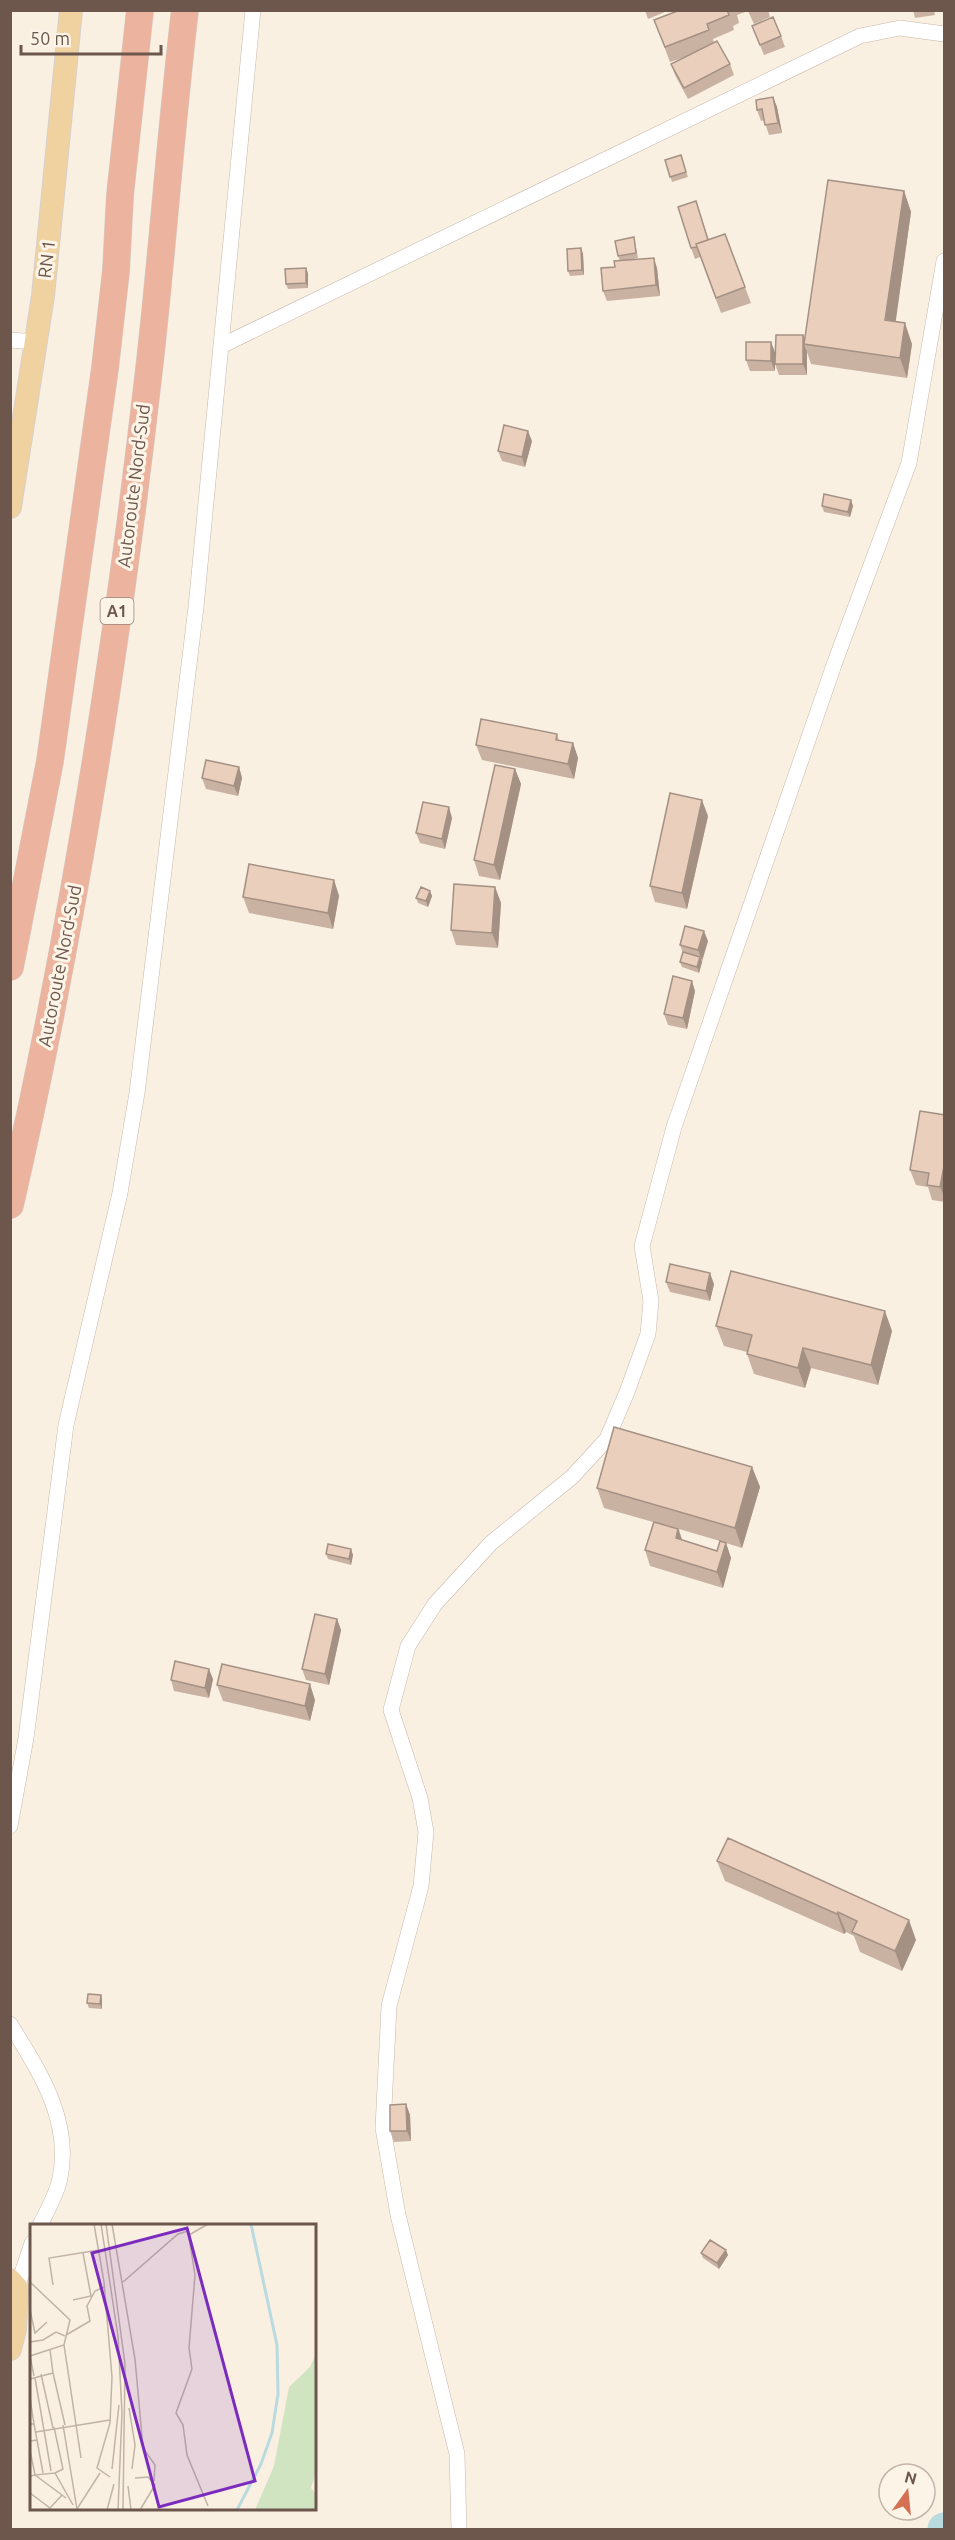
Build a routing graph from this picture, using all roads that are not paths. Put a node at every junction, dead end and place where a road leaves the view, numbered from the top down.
1 (71, 10) edge
2 (140, 10) edge
3 (185, 10) edge
4 (253, 10) edge
5 (945, 34) edge
6 (945, 261) edge
7 (10, 340) edge
8 (36, 342) junction
9 (223, 345) junction
10 (10, 507) edge
11 (10, 967) edge
12 (10, 1205) edge
13 (10, 1826) edge
14 (10, 2024) edge
15 (40, 2224) edge
16 (30, 2248) edge
17 (14, 2284) edge
18 (10, 2349) edge
19 (459, 2529) edge

1 - 8 main road, RN 1
2 - 11 highway, A1
3 - 12 highway, Autoroute Nord-Sud / A1
4 - 9 street
5 - 9 street
6 - 19 street
7 - 8 street
8 - 10 main road, RN 1
9 - 13 street
14 - 15 street
16 - 17 street
17 - 18 main road

